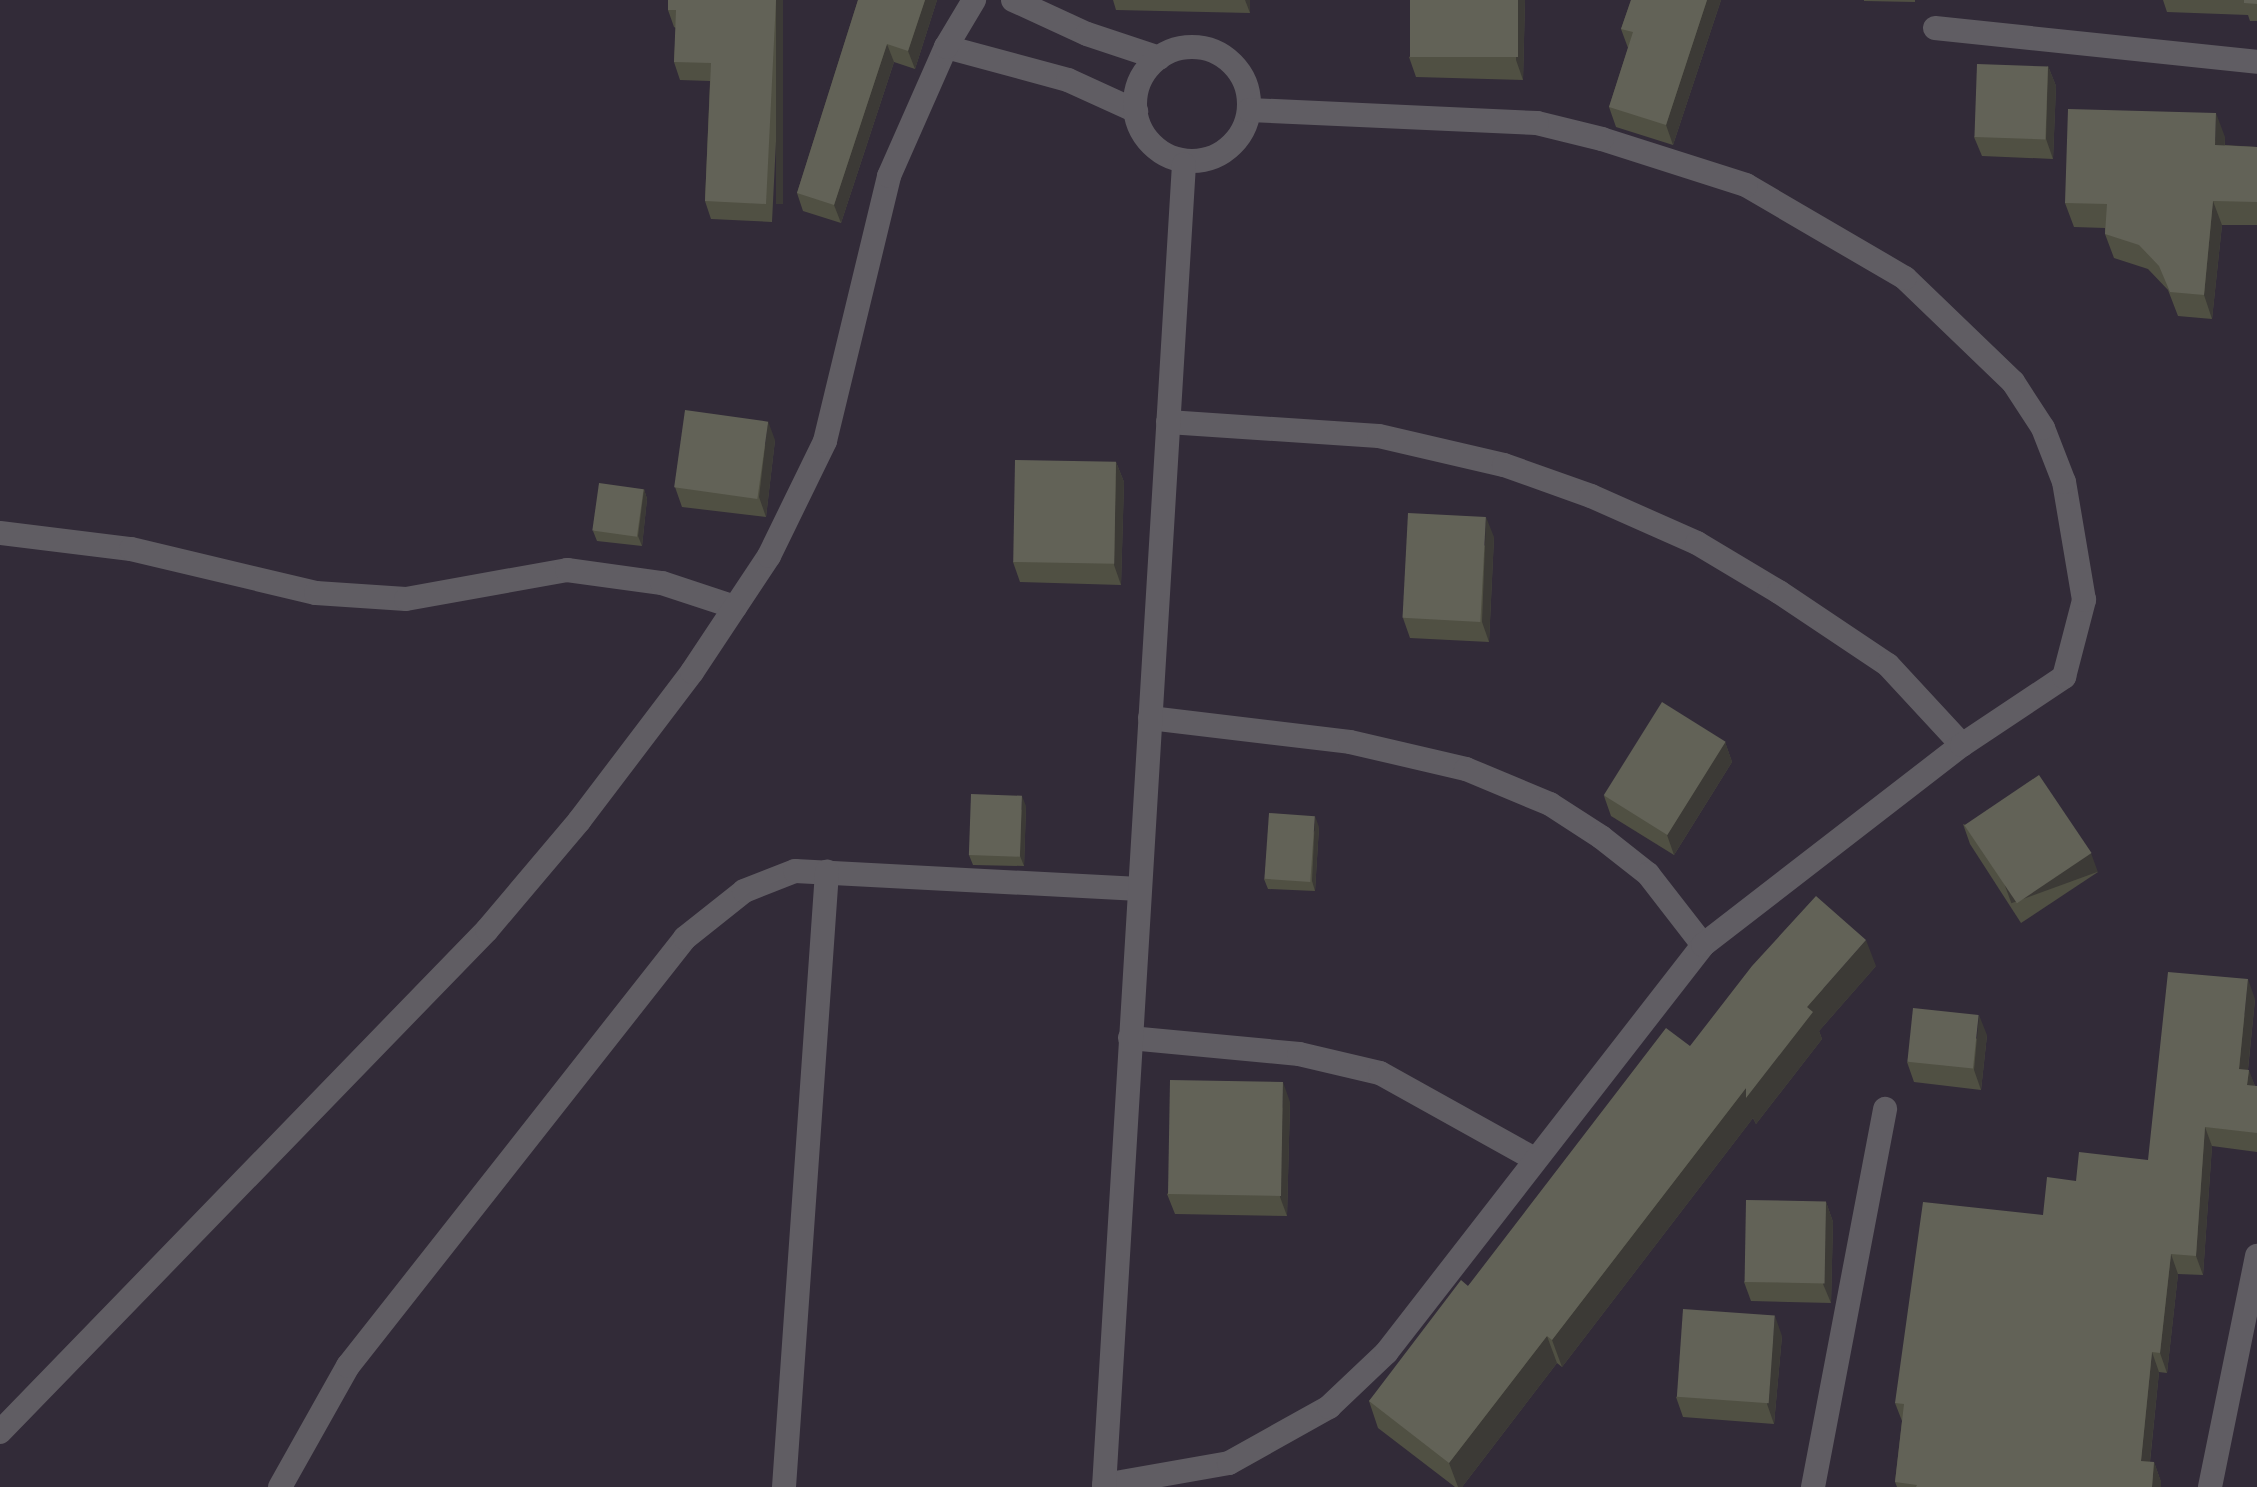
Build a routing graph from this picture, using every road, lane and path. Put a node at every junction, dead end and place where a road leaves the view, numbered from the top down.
1 (974, 0) edge
2 (1013, 0) edge
3 (1935, 28) dead end
4 (946, 47) junction
5 (1159, 58) junction
6 (2257, 62) edge
7 (1249, 110) junction
8 (1136, 111) junction
9 (1184, 164) junction
10 (1168, 422) junction
11 (0, 533) edge
12 (735, 607) junction
13 (1150, 718) junction
14 (1962, 745) junction
15 (827, 872) junction
16 (1140, 889) junction
17 (1703, 945) junction
18 (1130, 1038) junction
19 (1885, 1109) dead end
20 (1533, 1158) junction
21 (2257, 1256) edge
22 (0, 1432) edge
23 (1104, 1486) edge
24 (280, 1487) edge
25 (784, 1487) edge
26 (1813, 1487) edge
27 (2210, 1487) edge

1 - 4 street
2 - 5 street
3 - 6 street
4 - 8 street
4 - 12 street
5 - 7 street
5 - 8 street
7 - 9 street
7 - 14 street
8 - 9 street
9 - 10 street
10 - 13 street
10 - 14 street
11 - 12 street
12 - 22 street
13 - 16 street
13 - 17 street
14 - 17 street
15 - 16 street
15 - 24 street
15 - 25 street
16 - 18 street
17 - 20 street
18 - 20 street
18 - 23 street
19 - 26 street
20 - 23 street
21 - 27 street

